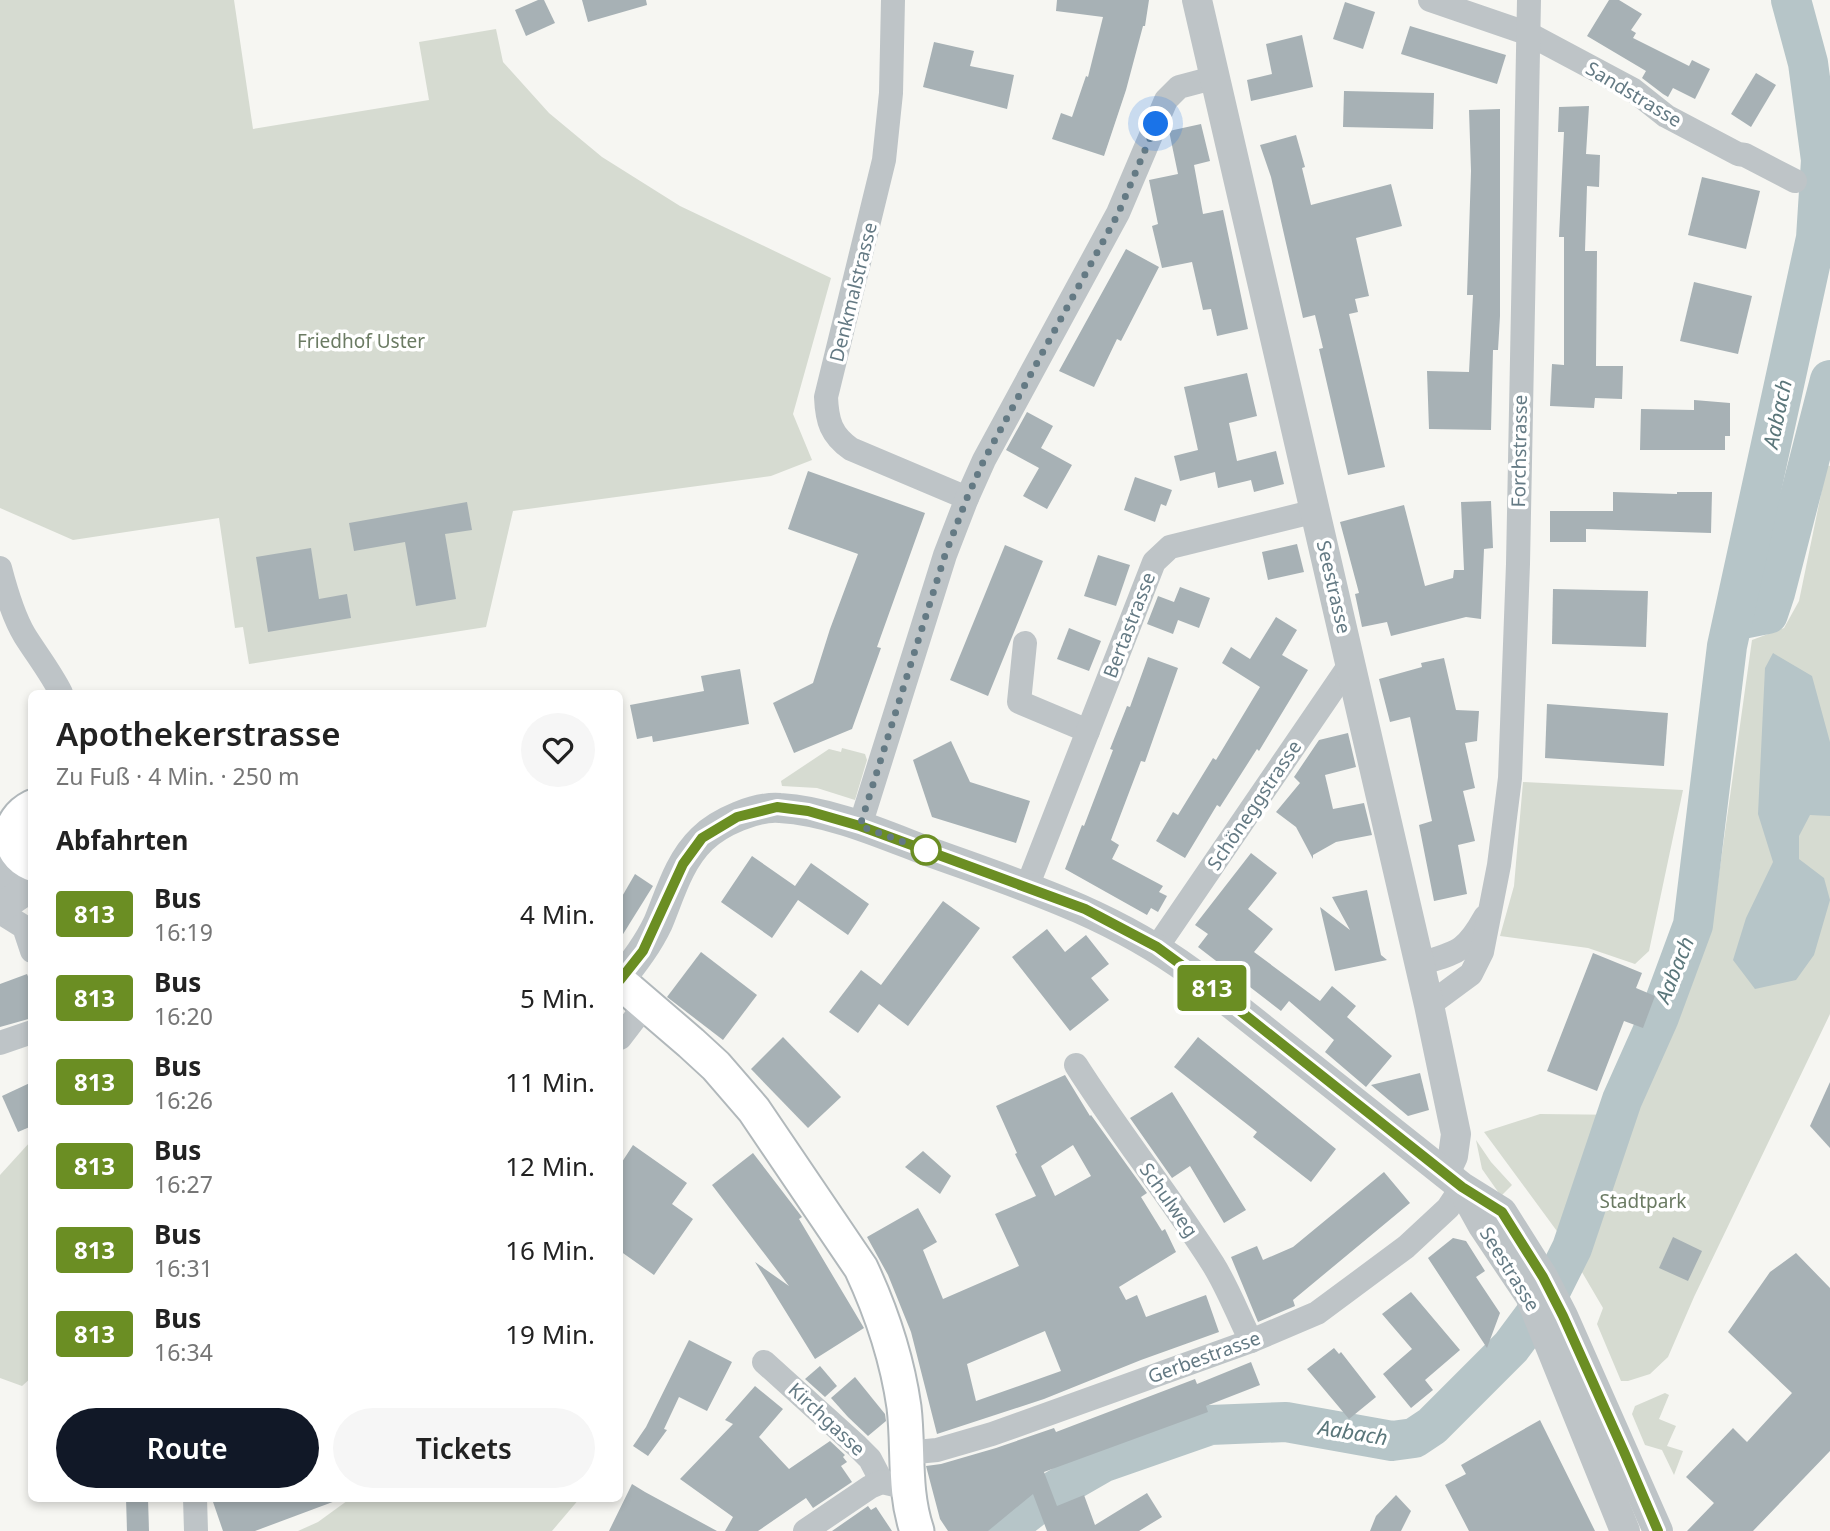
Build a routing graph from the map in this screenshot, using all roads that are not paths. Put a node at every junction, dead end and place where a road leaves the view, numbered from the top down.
1 (892, 0) edge
2 (1197, 0) edge
3 (1430, 0) edge
4 (1529, 0) edge
5 (1529, 34) junction
6 (1213, 78) junction
7 (1795, 181) dead end
8 (967, 498) junction
9 (1316, 511) junction
10 (0, 568) edge
11 (1025, 643) dead end
12 (1351, 663) junction
13 (60, 690) edge
14 (1088, 731) junction
15 (860, 826) junction
16 (18, 834) edge
17 (1027, 887) junction
18 (0, 888) edge
19 (1494, 901) junction
20 (0, 910) edge
21 (28, 939) edge
22 (1157, 947) junction
23 (1420, 964) junction
24 (623, 977) edge
25 (623, 984) edge
26 (646, 1004) junction
27 (1429, 1005) junction
28 (28, 1033) edge
29 (623, 1034) edge
30 (0, 1043) edge
31 (1076, 1065) dead end
32 (1453, 1180) junction
33 (1555, 1323) junction
34 (1251, 1340) junction
35 (764, 1362) dead end
36 (898, 1474) junction
37 (195, 1502) edge
38 (195, 1531) edge
39 (805, 1531) edge
40 (917, 1531) edge
41 (1625, 1531) edge
42 (1658, 1531) edge

1 - 8 street, Denkmalstrasse
2 - 6 street, Seestrasse
3 - 5 street, Sandstrasse
4 - 5 street, Forchstrasse
5 - 7 street, Sandstrasse
5 - 19 street, Forchstrasse
6 - 8 street
6 - 9 street, Seestrasse
8 - 15 street
9 - 12 street, Seestrasse
9 - 14 street, Bertastrasse
10 - 13 street
11 - 14 street
12 - 22 street, Schöneggstrasse
12 - 23 street, Seestrasse
14 - 17 street, Bertastrasse
15 - 17 street
15 - 24 street
16 - 18 street
16 - 20 street
17 - 22 street
19 - 23 street, Forchstrasse
19 - 27 street, Forchstrasse
20 - 21 street
22 - 32 street
23 - 27 street, Seestrasse
25 - 26 main road
26 - 29 street
26 - 36 main road
27 - 32 street, Seestrasse
28 - 30 street
31 - 34 street, Schulweg
32 - 33 street, Seestrasse
32 - 34 street, Gerbestrasse
33 - 41 street, Seestrasse
33 - 42 street, Seestrasse
34 - 36 street, Gerbestrasse
35 - 36 street, Kirchgasse
36 - 39 street
36 - 40 main road
37 - 38 street

